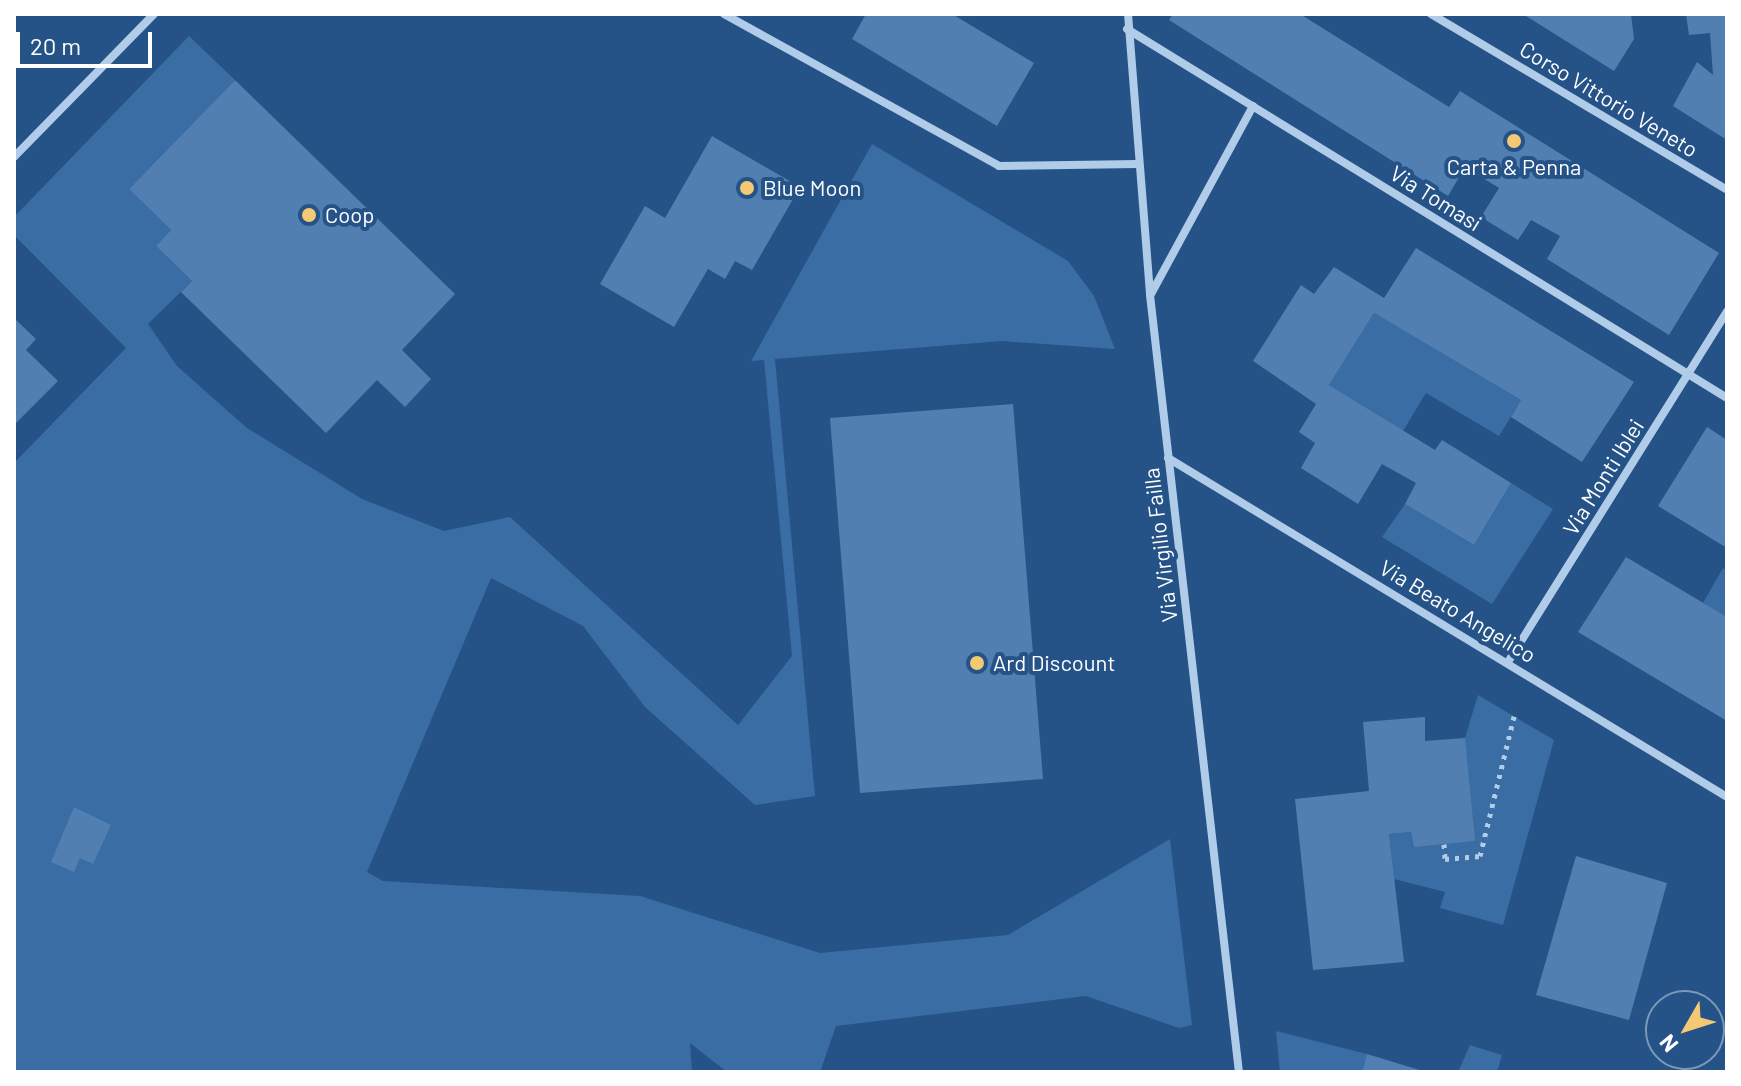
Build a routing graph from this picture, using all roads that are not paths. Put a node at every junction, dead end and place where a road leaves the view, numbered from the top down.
1 (154, 14) edge
2 (724, 14) edge
3 (1128, 14) edge
4 (1431, 14) edge
5 (1127, 29) junction
6 (1253, 106) junction
7 (14, 157) edge
8 (1138, 164) junction
9 (1727, 190) edge
10 (1150, 295) junction
11 (1727, 311) edge
12 (1688, 374) junction
13 (1727, 398) edge
14 (1168, 458) junction
15 (1508, 662) junction
16 (1727, 797) edge
17 (1239, 1072) edge

1 - 7 street
2 - 8 street
3 - 5 street, Via Virgilio Failla
4 - 9 street, Corso Vittorio Veneto
5 - 6 street, Via Tomasi
5 - 8 street, Via Virgilio Failla
6 - 10 street
6 - 12 street, Via Tomasi
8 - 10 street, Via Virgilio Failla
10 - 14 street, Via Virgilio Failla
11 - 12 street, Via Monti Iblei
12 - 13 street, Via Tomasi
12 - 15 street, Via Monti Iblei
14 - 15 street, Via Beato Angelico
14 - 17 street, Via Virgilio Failla
15 - 16 street, Via Beato Angelico

